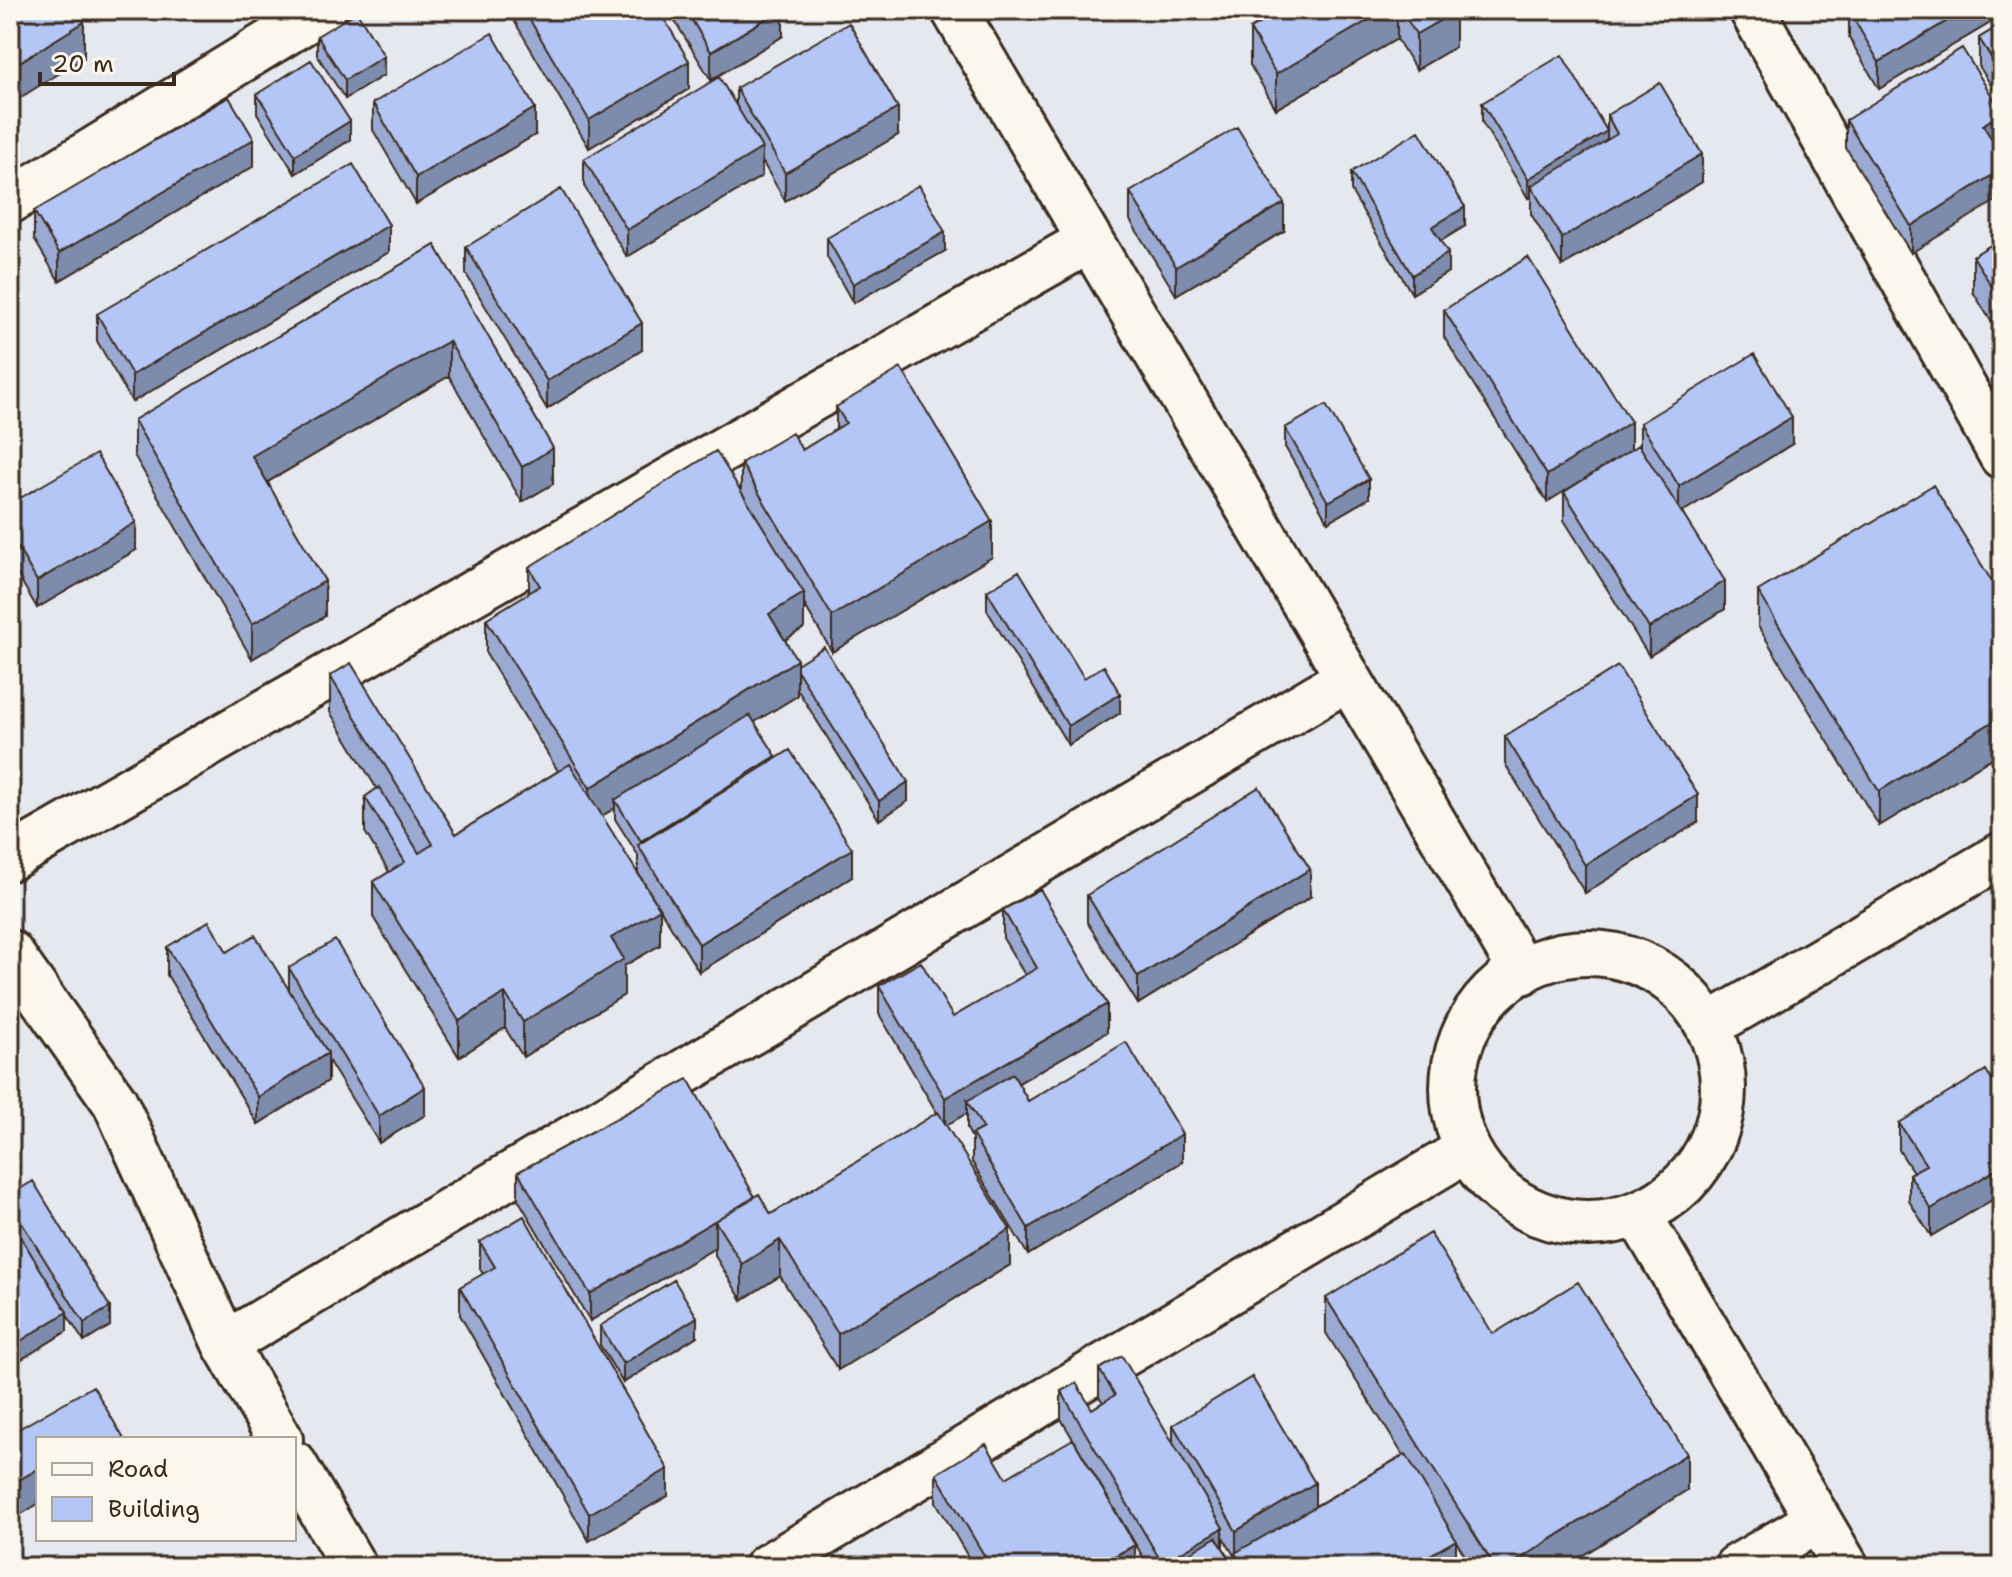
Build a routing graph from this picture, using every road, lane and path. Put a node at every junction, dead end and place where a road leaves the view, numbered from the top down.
1 (323, 10) edge
2 (954, 10) edge
3 (1752, 10) edge
4 (10, 201) edge
5 (1090, 240) junction
6 (2002, 456) edge
7 (1348, 678) junction
8 (2002, 855) edge
9 (10, 858) edge
10 (10, 953) edge
11 (1522, 972) junction
12 (1710, 1025) junction
13 (1466, 1150) junction
14 (1638, 1214) junction
15 (225, 1344) junction
16 (279, 1437) edge
17 (296, 1467) edge
18 (1818, 1520) junction
19 (354, 1567) edge
20 (767, 1567) edge
21 (1737, 1567) edge
22 (1846, 1567) edge

1 - 4 street
2 - 5 street
3 - 6 street
5 - 7 street
5 - 9 street
7 - 11 street
7 - 15 street
8 - 12 street
10 - 15 street
11 - 12 street
11 - 13 street
12 - 14 street
13 - 14 street
13 - 20 street
14 - 18 street
15 - 16 street
17 - 19 street
18 - 21 street
18 - 22 street

